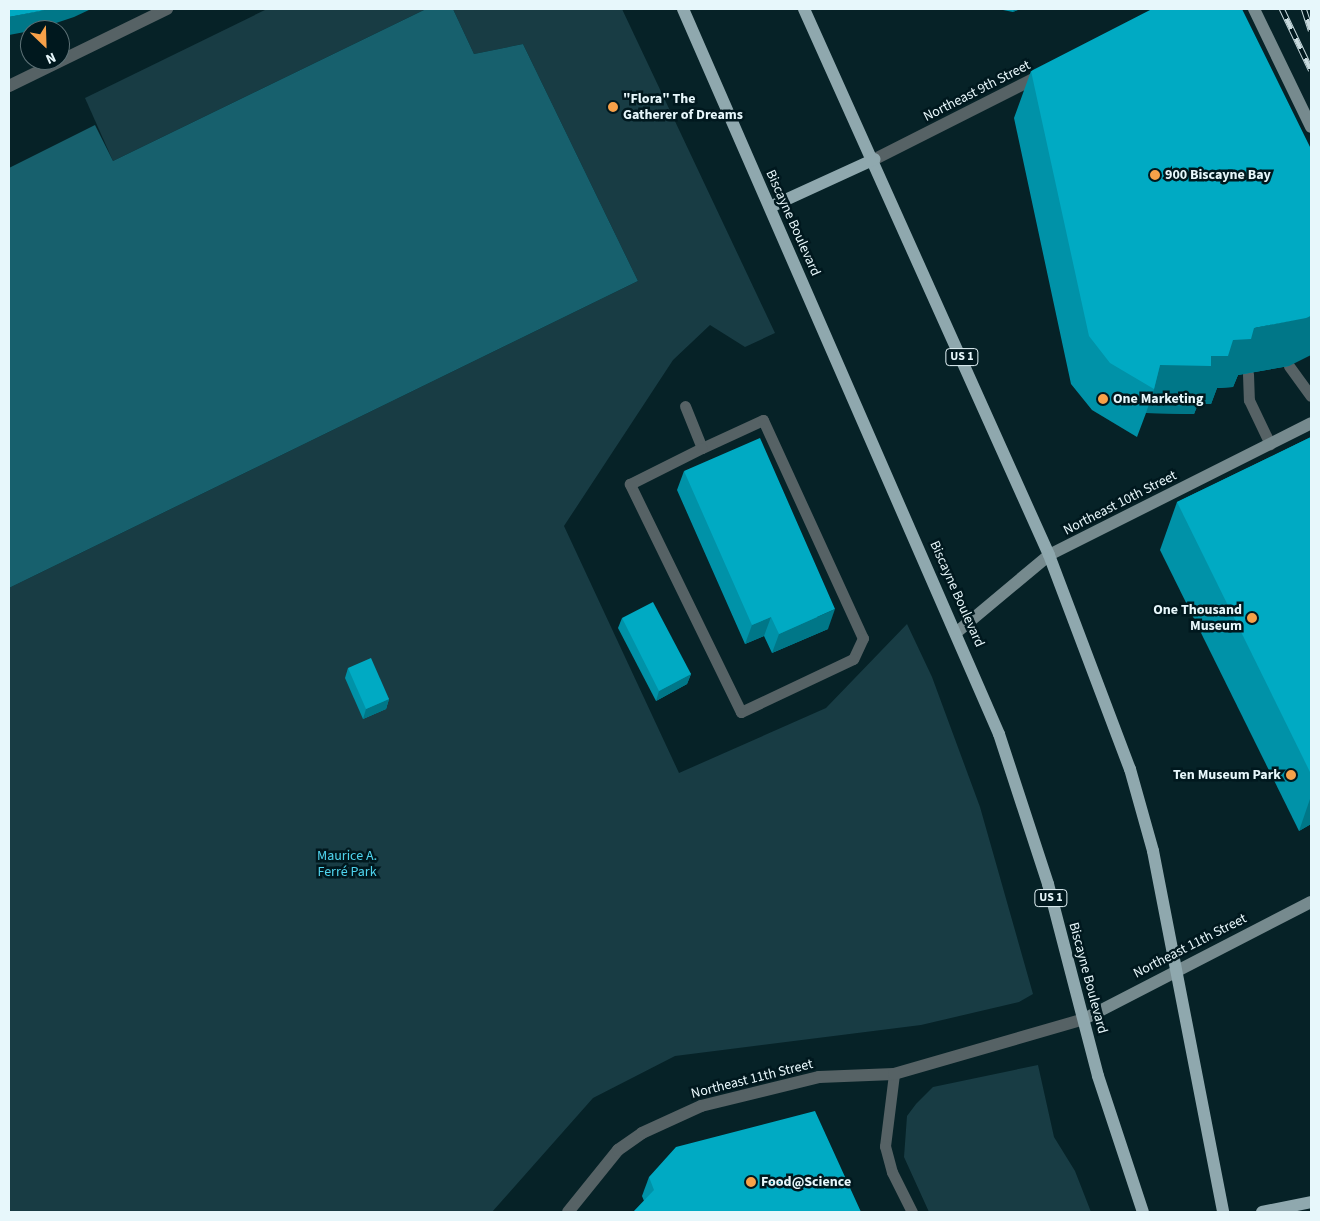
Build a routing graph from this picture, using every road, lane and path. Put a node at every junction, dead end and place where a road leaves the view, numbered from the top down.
1 (168, 9) edge
2 (683, 9) edge
3 (804, 9) edge
4 (1254, 9) edge
5 (1053, 69) edge
6 (9, 86) edge
7 (1311, 127) edge
8 (875, 159) junction
9 (770, 207) junction
10 (1289, 366) edge
11 (1248, 374) edge
12 (1311, 396) edge
13 (685, 406) dead end
14 (1311, 423) edge
15 (1270, 444) junction
16 (702, 448) junction
17 (1049, 555) junction
18 (957, 632) junction
19 (1311, 902) edge
20 (1174, 969) junction
21 (1084, 1019) junction
22 (894, 1074) junction
23 (1311, 1202) edge
24 (568, 1212) edge
25 (912, 1212) edge
26 (1143, 1212) edge
27 (1223, 1212) edge
28 (1262, 1212) edge

1 - 6 street
2 - 9 main road, Biscayne Boulevard / US 1
3 - 8 main road, US 1
4 - 7 street
5 - 8 street, Northeast 9th Street
8 - 9 main road
8 - 17 main road, US 1
9 - 18 main road, Biscayne Boulevard / US 1
10 - 12 lane
11 - 15 lane
13 - 16 lane
14 - 15 street, Northeast 10th Street
15 - 17 street, Northeast 10th Street
16 - 16 lane
17 - 18 street, Northeast 10th Street
17 - 20 main road, US 1
18 - 21 main road, Biscayne Boulevard / US 1
19 - 20 street, Northeast 11th Street
20 - 21 street, Northeast 11th Street
20 - 27 main road, US 1
21 - 22 street, Northeast 11th Street
21 - 26 main road, Biscayne Boulevard / US 1
22 - 24 street, Northeast 11th Street
22 - 25 lane
23 - 28 main road

